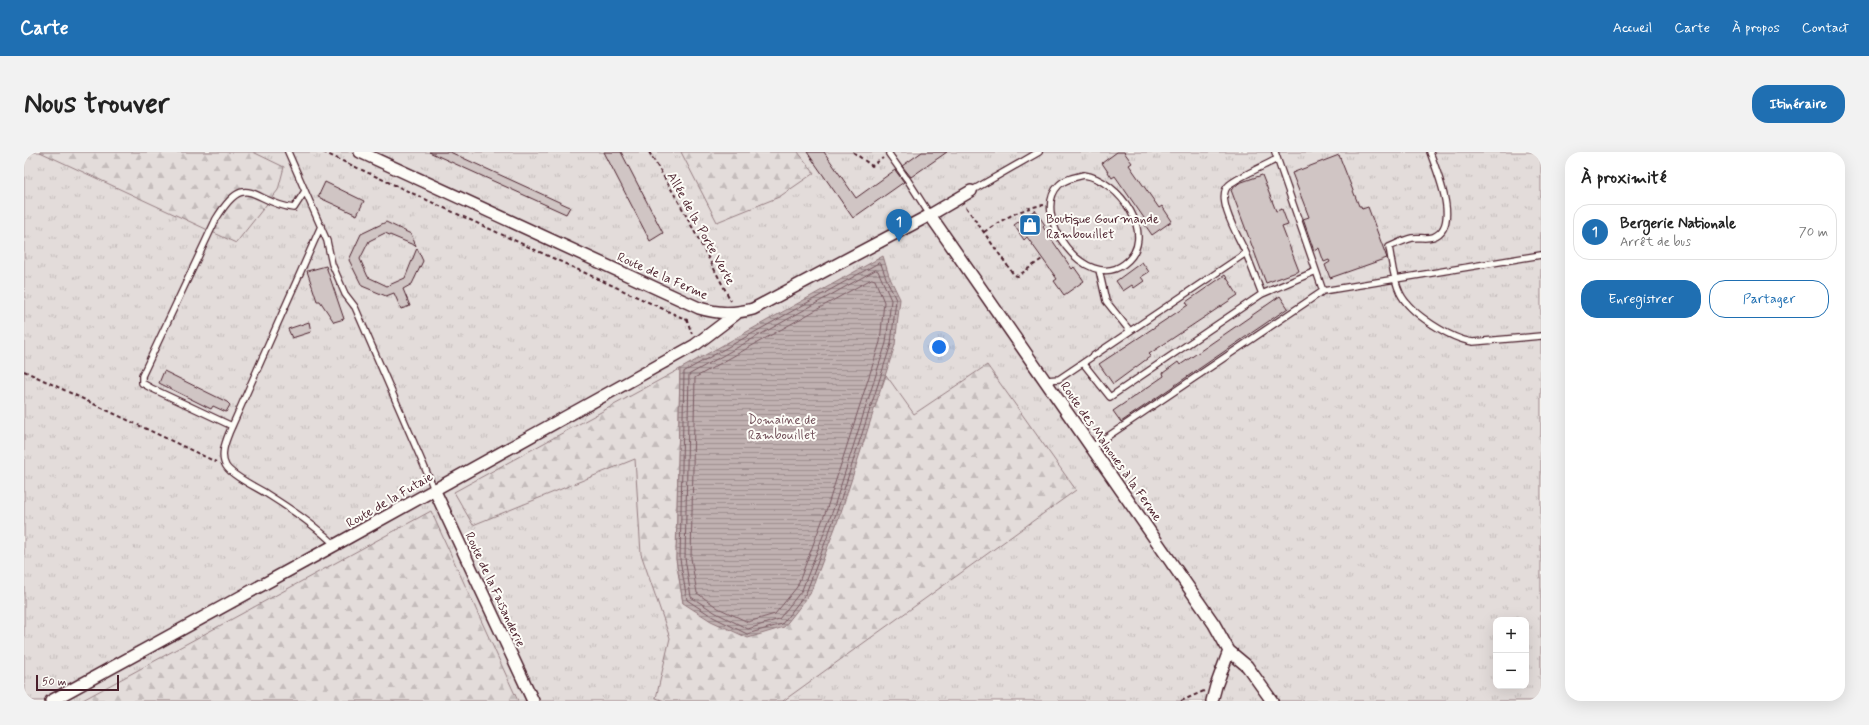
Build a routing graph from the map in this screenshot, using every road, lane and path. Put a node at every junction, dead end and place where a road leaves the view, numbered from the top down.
1 (288, 152) edge
2 (323, 152) edge
3 (360, 152) edge
4 (649, 152) edge
5 (853, 152) edge
6 (1039, 152) edge
7 (1275, 152) edge
8 (1430, 152) edge
9 (889, 154) joint
10 (1277, 159) junction
11 (305, 191) junction
12 (971, 191) joint
13 (960, 198) junction
14 (1049, 205) junction
15 (930, 215) junction
16 (321, 226) junction
17 (984, 232) junction
18 (1246, 253) junction
19 (1541, 255) edge
20 (1042, 259) dead end
21 (1099, 270) junction
22 (1316, 271) junction
23 (1395, 279) junction
24 (1323, 291) junction
25 (1262, 294) junction
26 (736, 314) junction
27 (1130, 331) junction
28 (1541, 336) edge
29 (695, 345) junction
30 (1083, 363) junction
31 (24, 371) edge
32 (1046, 380) junction
33 (232, 426) junction
34 (1092, 446) junction
35 (226, 466) junction
36 (434, 488) junction
37 (335, 545) junction
38 (1229, 651) junction
39 (1216, 686) junction
40 (51, 701) edge
41 (533, 701) edge
42 (1181, 701) edge
43 (1212, 701) edge
44 (1272, 701) edge

1 - 11 lane
2 - 29 path
3 - 26 street, Route de la Ferme
4 - 26 path, Allée de la Porte Verte
5 - 9 path
6 - 12 lane
7 - 10 lane
8 - 23 lane
9 - 15 lane
10 - 18 lane
10 - 22 lane
11 - 16 lane
11 - 33 lane
12 - 13 street, Route de la Ferme
13 - 15 street, Route de la Ferme
13 - 17 path
14 - 17 path
14 - 21 lane
14 - 21 lane
15 - 26 street, Route de la Ferme
15 - 32 street, Route des Malnoues à la Ferme
16 - 33 lane
16 - 36 lane
17 - 20 path
18 - 25 lane
18 - 27 lane
19 - 23 lane
21 - 27 lane
22 - 24 lane
22 - 25 lane
23 - 24 lane
23 - 28 lane
24 - 34 lane
25 - 30 lane
26 - 29 street, Route de la Futaie
27 - 30 lane
29 - 36 street, Route de la Futaie
30 - 32 lane
31 - 35 path
32 - 34 street, Route des Malnoues à la Ferme
33 - 35 lane
34 - 38 street, Route des Malnoues à la Ferme
35 - 37 lane
36 - 37 street, Route de la Futaie
36 - 41 street, Route de la Faisanderie
37 - 40 street, Route de la Futaie
38 - 39 street
38 - 44 street, Route des Malnoues à la Ferme
39 - 42 path
39 - 43 street

